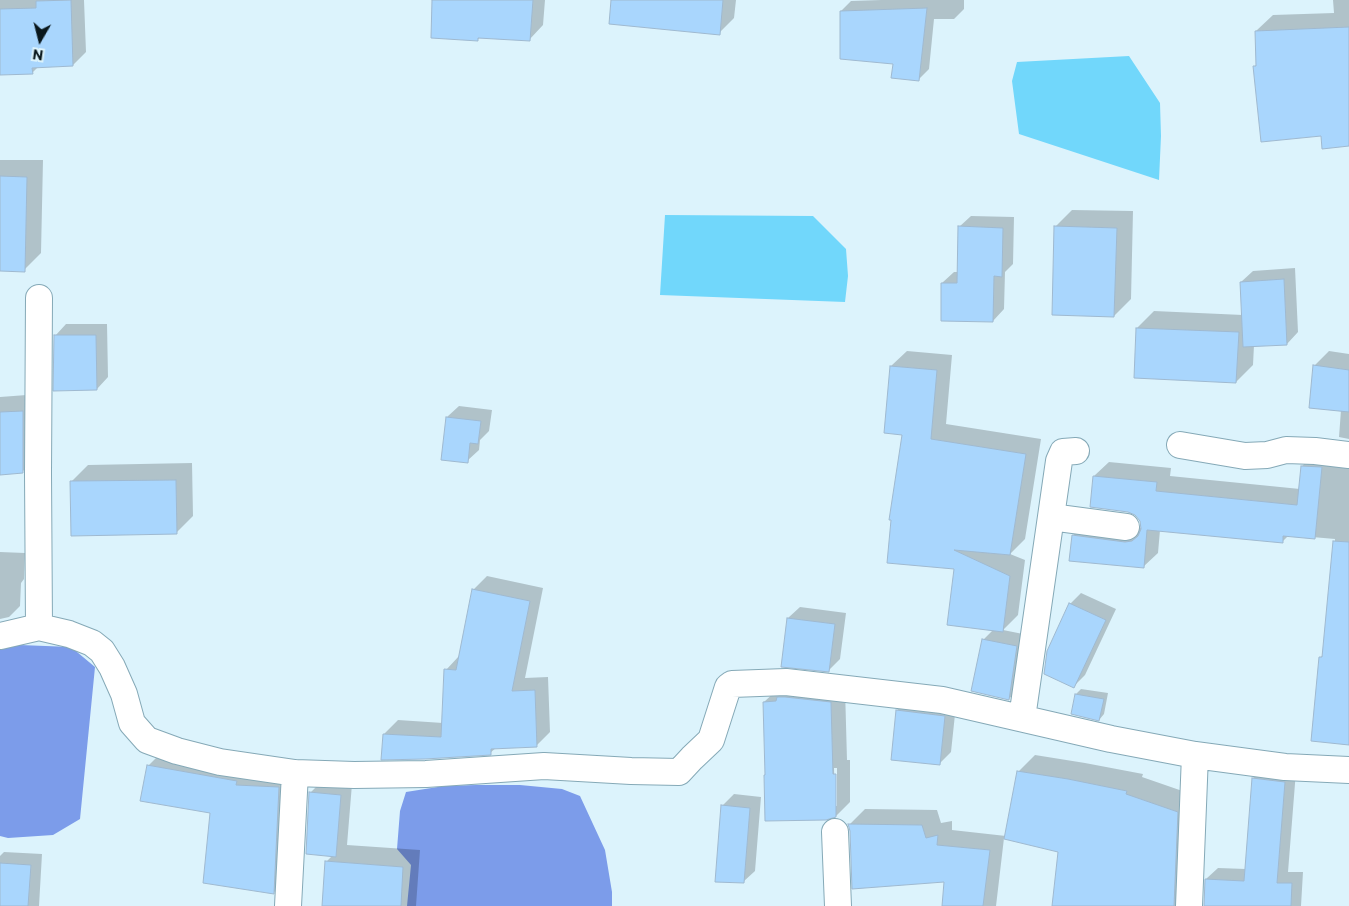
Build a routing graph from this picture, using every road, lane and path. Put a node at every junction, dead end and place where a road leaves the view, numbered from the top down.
1 (38, 298) dead end
2 (1180, 445) dead end
3 (1076, 451) dead end
4 (1349, 455) edge
5 (1051, 517) junction
6 (1126, 527) dead end
7 (39, 627) junction
8 (0, 636) edge
9 (1022, 718) junction
10 (1195, 755) junction
11 (1349, 770) edge
12 (295, 773) junction
13 (835, 832) dead end
14 (288, 906) edge
15 (838, 906) edge
16 (1189, 906) edge

1 - 7 street
2 - 4 street
3 - 5 street
5 - 6 street
5 - 9 street
7 - 8 street
7 - 12 street
9 - 10 street
9 - 12 street
10 - 11 street
10 - 16 street
12 - 14 street
13 - 15 street

